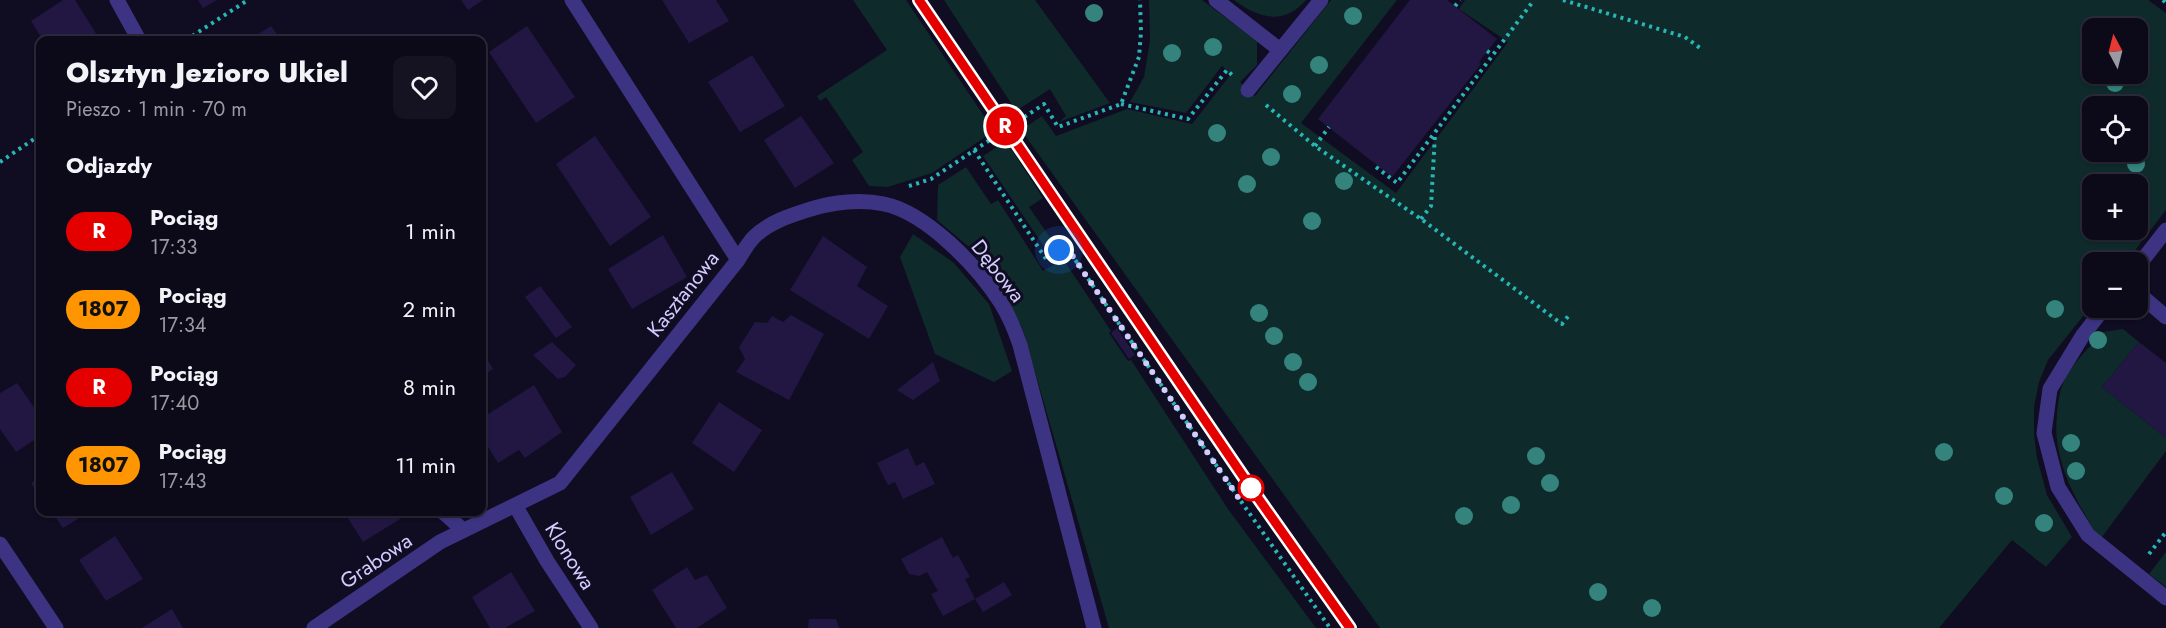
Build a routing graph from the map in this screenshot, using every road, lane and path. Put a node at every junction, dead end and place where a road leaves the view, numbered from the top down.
1 (117, 0) edge
2 (248, 0) edge
3 (572, 0) edge
4 (1140, 0) edge
5 (1216, 0) edge
6 (1321, 0) edge
7 (1460, 0) edge
8 (1534, 0) edge
9 (1563, 0) edge
10 (1455, 6) dead end
11 (137, 36) edge
12 (192, 36) edge
13 (1700, 48) dead end
14 (1280, 50) junction
15 (1487, 51) dead end
16 (1492, 56) junction
17 (1227, 70) dead end
18 (1248, 90) dead end
19 (1121, 104) junction
20 (1292, 127) dead end
21 (1329, 128) dead end
22 (1435, 133) junction
23 (36, 138) edge
24 (1315, 146) junction
25 (974, 150) junction
26 (0, 162) edge
27 (1376, 167) dead end
28 (902, 188) dead end
29 (1421, 219) junction
30 (2166, 230) edge
31 (2148, 253) edge
32 (738, 260) junction
33 (2148, 302) edge
34 (1570, 314) dead end
35 (2166, 317) edge
36 (2096, 318) edge
37 (515, 505) junction
38 (447, 516) edge
39 (463, 530) junction
40 (0, 544) edge
41 (2166, 598) edge
42 (56, 628) edge
43 (314, 628) edge
44 (591, 628) edge
45 (1094, 628) edge
46 (1330, 628) edge

1 - 11 street
2 - 12 path
3 - 32 street, Kasztanowa
4 - 19 path
5 - 14 street
6 - 14 street
7 - 10 path
8 - 16 path
9 - 13 path
14 - 18 street
15 - 16 path
16 - 22 path
17 - 19 path
19 - 25 path
20 - 24 path
21 - 24 path
22 - 27 path
22 - 29 path
23 - 26 path
24 - 29 path
25 - 28 path
25 - 46 path
29 - 34 path
30 - 31 street
32 - 37 street, Kasztanowa
32 - 45 street, Dębowa
33 - 35 street
36 - 41 street
37 - 39 street, Kasztanowa
37 - 44 street, Klonowa
38 - 39 street
39 - 43 street, Grabowa
40 - 42 street

